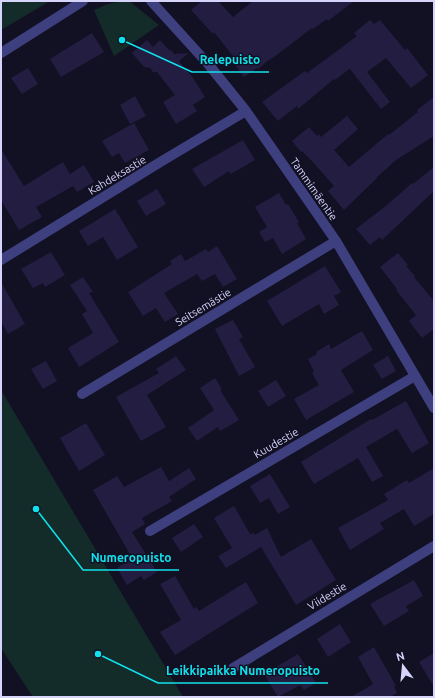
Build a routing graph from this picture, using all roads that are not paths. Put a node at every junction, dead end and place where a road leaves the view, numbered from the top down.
1 (83, 1) edge
2 (151, 1) edge
3 (1, 53) edge
4 (246, 111) junction
5 (336, 241) junction
6 (1, 260) edge
7 (415, 376) junction
8 (82, 394) dead end
9 (434, 408) edge
10 (150, 531) dead end
11 (434, 546) edge
12 (233, 668) dead end

1 - 3 street
2 - 4 street, Tammimäentie
4 - 5 street, Tammimäentie
4 - 6 street, Kahdeksastie
5 - 7 street, Tammimäentie
5 - 8 street, Seitsemästie
7 - 9 street, Tammimäentie
7 - 10 street, Kuudestie
11 - 12 street, Viidestie

